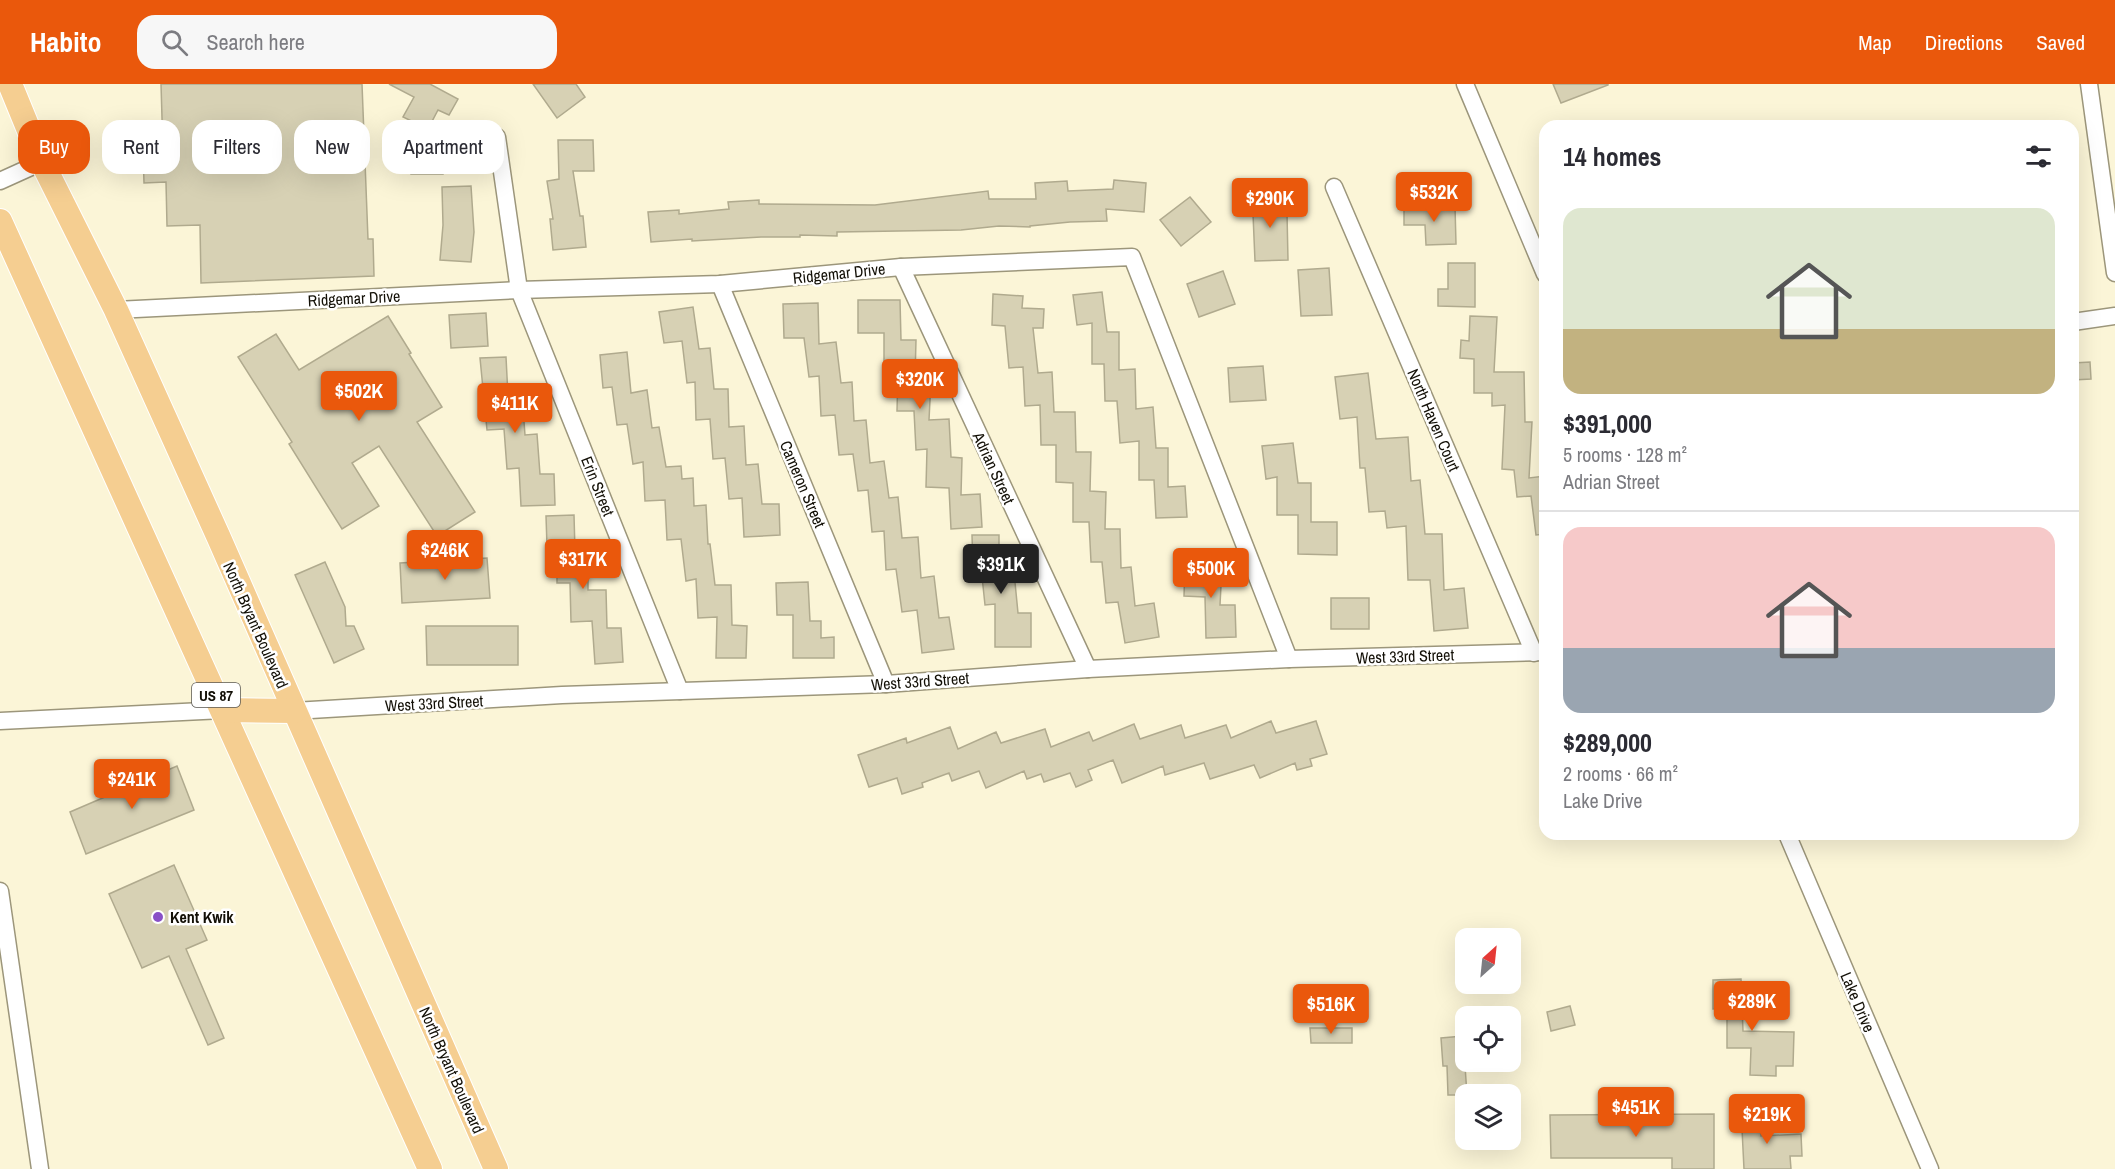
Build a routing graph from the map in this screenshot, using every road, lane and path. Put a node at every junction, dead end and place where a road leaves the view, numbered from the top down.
1 (10, 84) edge
2 (1465, 84) edge
3 (2089, 84) edge
4 (25, 120) edge
5 (18, 173) edge
6 (48, 174) edge
7 (502, 174) edge
8 (0, 181) edge
9 (1334, 187) dead end
10 (0, 221) edge
11 (1539, 260) edge
12 (901, 267) junction
13 (2115, 273) edge
14 (720, 284) junction
15 (519, 290) junction
16 (116, 310) junction
17 (2115, 315) edge
18 (2079, 321) edge
19 (1539, 650) edge
20 (1539, 652) edge
21 (1289, 659) junction
22 (1088, 669) junction
23 (886, 684) junction
24 (680, 691) junction
25 (223, 710) junction
26 (294, 711) junction
27 (0, 721) edge
28 (1789, 840) edge
29 (0, 891) edge
30 (40, 1169) edge
31 (430, 1169) edge
32 (496, 1169) edge
33 (1930, 1169) edge

1 - 4 highway, North Bryant Boulevard
2 - 11 street
3 - 13 street
5 - 8 street
6 - 16 highway, North Bryant Boulevard
7 - 15 street, Erin Street
9 - 19 street, North Haven Court
10 - 25 highway, US 87
12 - 14 street, Ridgemar Drive
12 - 21 street, Ridgemar Drive
12 - 22 street, Adrian Street
14 - 15 street, Ridgemar Drive
14 - 23 street, Cameron Street
15 - 16 street, Ridgemar Drive
15 - 24 street, Erin Street
16 - 26 highway, North Bryant Boulevard
17 - 18 street
20 - 21 street, West 33rd Street
21 - 22 street, West 33rd Street
22 - 23 street, West 33rd Street
23 - 24 street, West 33rd Street
24 - 26 street, West 33rd Street
25 - 26 highway
25 - 27 street
25 - 31 highway, US 87
26 - 32 highway, North Bryant Boulevard
28 - 33 street, Lake Drive
29 - 30 street

